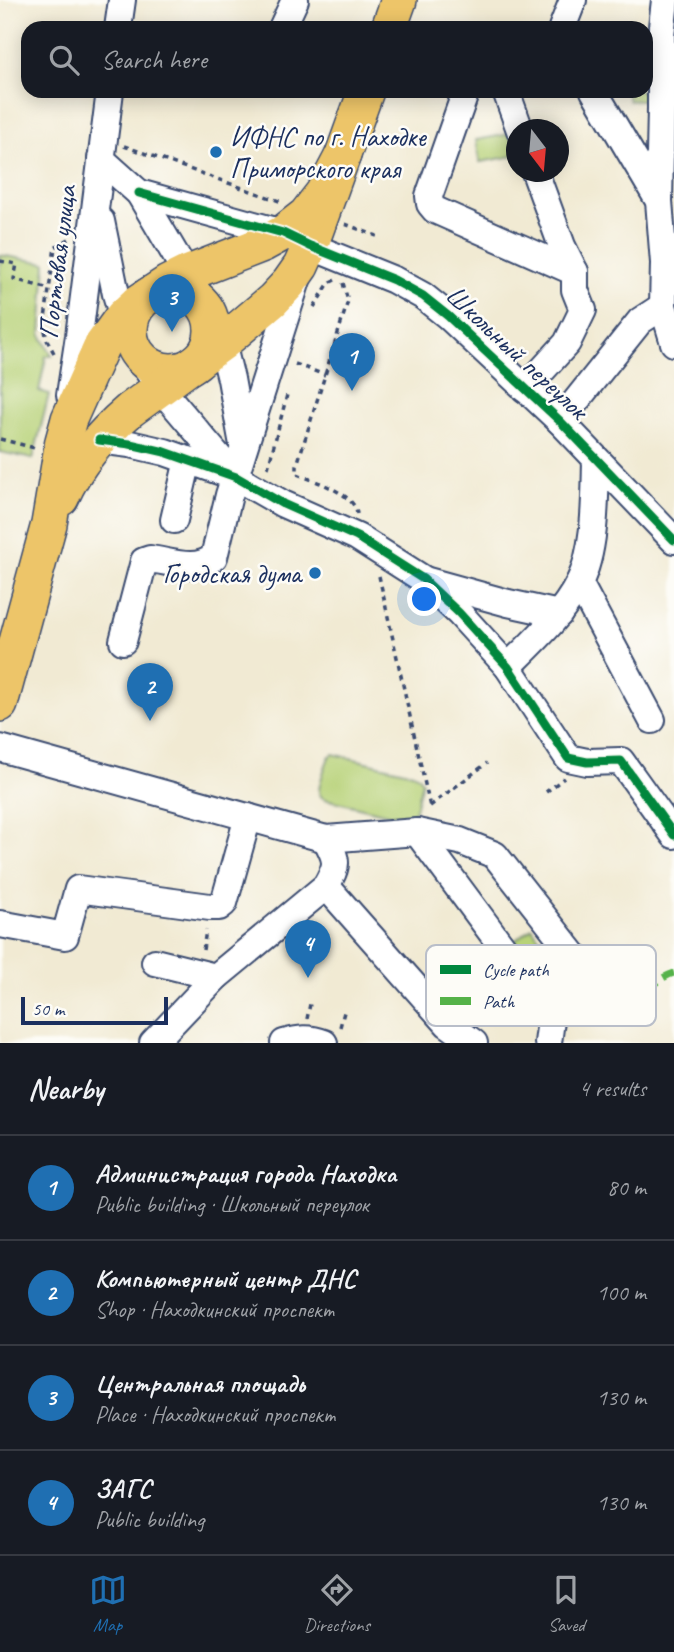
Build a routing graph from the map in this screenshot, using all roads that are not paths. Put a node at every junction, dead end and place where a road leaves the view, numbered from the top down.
1 (122, 0) edge
2 (295, 0) edge
3 (399, 0) edge
4 (573, 0) edge
5 (665, 0) edge
6 (119, 21) edge
7 (285, 21) edge
8 (392, 21) edge
9 (565, 21) edge
10 (109, 98) edge
11 (363, 98) edge
12 (464, 98) edge
13 (509, 98) edge
14 (598, 98) edge
15 (516, 119) edge
16 (101, 159) junction
17 (540, 182) edge
18 (139, 193) junction
19 (97, 201) junction
20 (659, 201) junction
21 (298, 248) junction
22 (575, 272) junction
23 (186, 274) junction
24 (152, 294) junction
25 (663, 306) junction
26 (208, 310) junction
27 (122, 316) junction
28 (222, 343) junction
29 (674, 343) edge
30 (135, 349) junction
31 (191, 366) junction
32 (160, 388) junction
33 (526, 389) junction
34 (560, 421) junction
35 (99, 440) junction
36 (51, 445) junction
37 (244, 450) junction
38 (188, 460) junction
39 (596, 460) junction
40 (236, 477) junction
41 (646, 510) junction
42 (674, 510) edge
43 (174, 520) dead end
44 (49, 524) junction
45 (674, 540) edge
46 (423, 579) junction
47 (579, 583) junction
48 (559, 614) junction
49 (123, 641) dead end
50 (508, 667) junction
51 (0, 704) edge
52 (652, 720) dead end
53 (0, 748) edge
54 (248, 817) junction
55 (406, 833) junction
56 (674, 835) edge
57 (326, 839) junction
58 (326, 886) junction
59 (0, 925) edge
60 (497, 945) edge
61 (566, 945) edge
62 (155, 962) dead end
63 (207, 975) junction
64 (426, 999) edge
65 (451, 1026) edge
66 (153, 1043) edge
67 (284, 1043) edge
68 (324, 1043) edge
69 (474, 1043) edge

1 - 6 street
2 - 7 street
3 - 8 main road
4 - 9 street
5 - 20 street
10 - 16 street, Портовая улица
11 - 21 main road
12 - 22 street
13 - 15 street
14 - 20 street
16 - 18 street
16 - 19 street, Портовая улица
17 - 22 street
18 - 21 street, Школьный переулок
18 - 23 street
19 - 27 street
19 - 36 street, Портовая улица
20 - 25 street
21 - 23 main road
21 - 28 main road
21 - 33 street, Школьный переулок
21 - 37 street
22 - 33 street
23 - 24 main road
23 - 26 street
24 - 26 main road
24 - 27 main road
24 - 30 main road
25 - 29 street
25 - 34 street
26 - 28 street
26 - 31 main road
27 - 30 street
27 - 36 main road
28 - 31 main road
28 - 37 street
30 - 31 main road
30 - 32 street
31 - 32 main road
32 - 35 main road
32 - 40 street
33 - 34 street, Школьный переулок
34 - 39 street, Школьный переулок
35 - 38 street
35 - 44 main road
36 - 44 main road
37 - 40 street
38 - 40 street
38 - 43 street
39 - 41 street, Школьный переулок
39 - 47 street
40 - 46 street
40 - 49 street
41 - 42 street
41 - 45 street, Школьный переулок
44 - 51 main road
46 - 48 street
46 - 50 street
47 - 48 street
47 - 52 street
48 - 50 street
50 - 56 street
53 - 54 street
54 - 57 street
54 - 59 street
55 - 57 street
55 - 60 street
55 - 61 street
57 - 58 street
58 - 63 street
58 - 64 street
62 - 63 street
63 - 66 street
65 - 69 street
67 - 68 street

